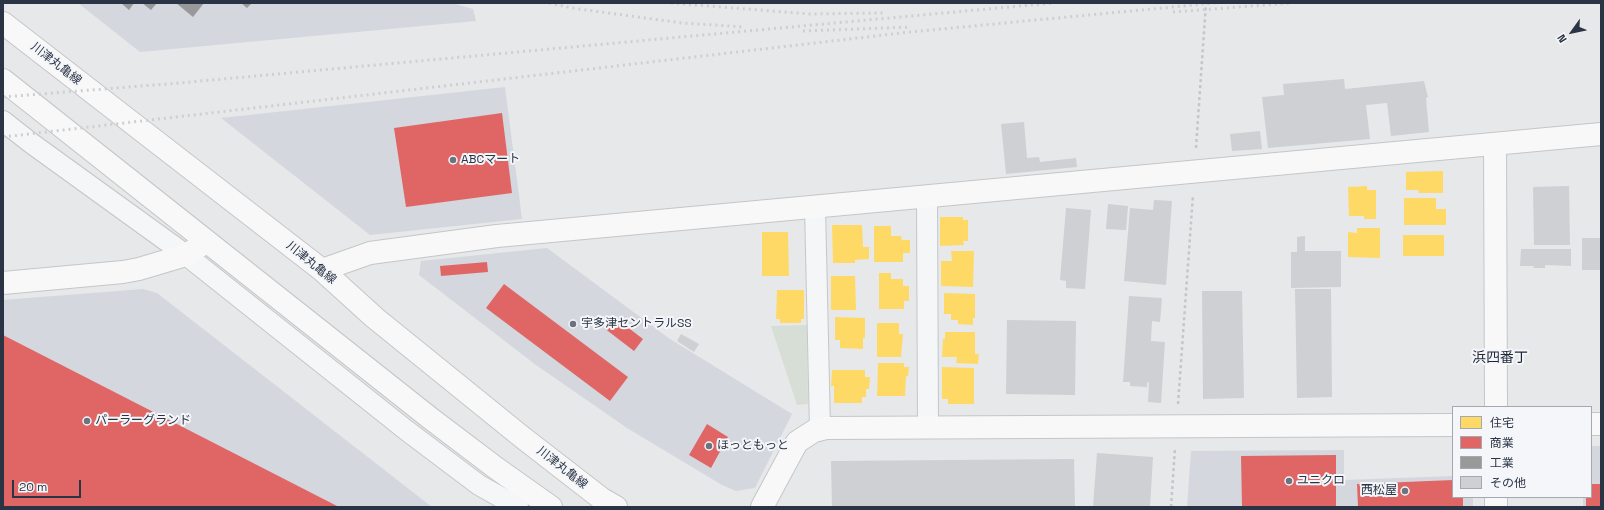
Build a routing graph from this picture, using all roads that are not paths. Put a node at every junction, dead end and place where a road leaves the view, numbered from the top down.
1 (3, 23) edge
2 (3, 80) edge
3 (3, 121) edge
4 (1601, 134) edge
5 (1495, 144) junction
6 (927, 196) junction
7 (815, 207) junction
8 (206, 242) junction
9 (186, 255) junction
10 (322, 270) junction
11 (3, 283) edge
12 (1496, 406) edge
13 (1452, 425) edge
14 (928, 428) junction
15 (820, 429) junction
16 (518, 507) edge
17 (551, 507) edge
18 (616, 507) edge
19 (762, 507) edge

1 - 10 street, 川津丸亀線
2 - 8 street
3 - 9 street
4 - 5 street
5 - 6 street
5 - 12 street
6 - 7 street
6 - 14 street
7 - 10 street
7 - 15 street
8 - 9 street
8 - 17 street
9 - 11 street
9 - 16 street
10 - 18 street, 川津丸亀線
13 - 14 street
14 - 15 street
15 - 19 street

